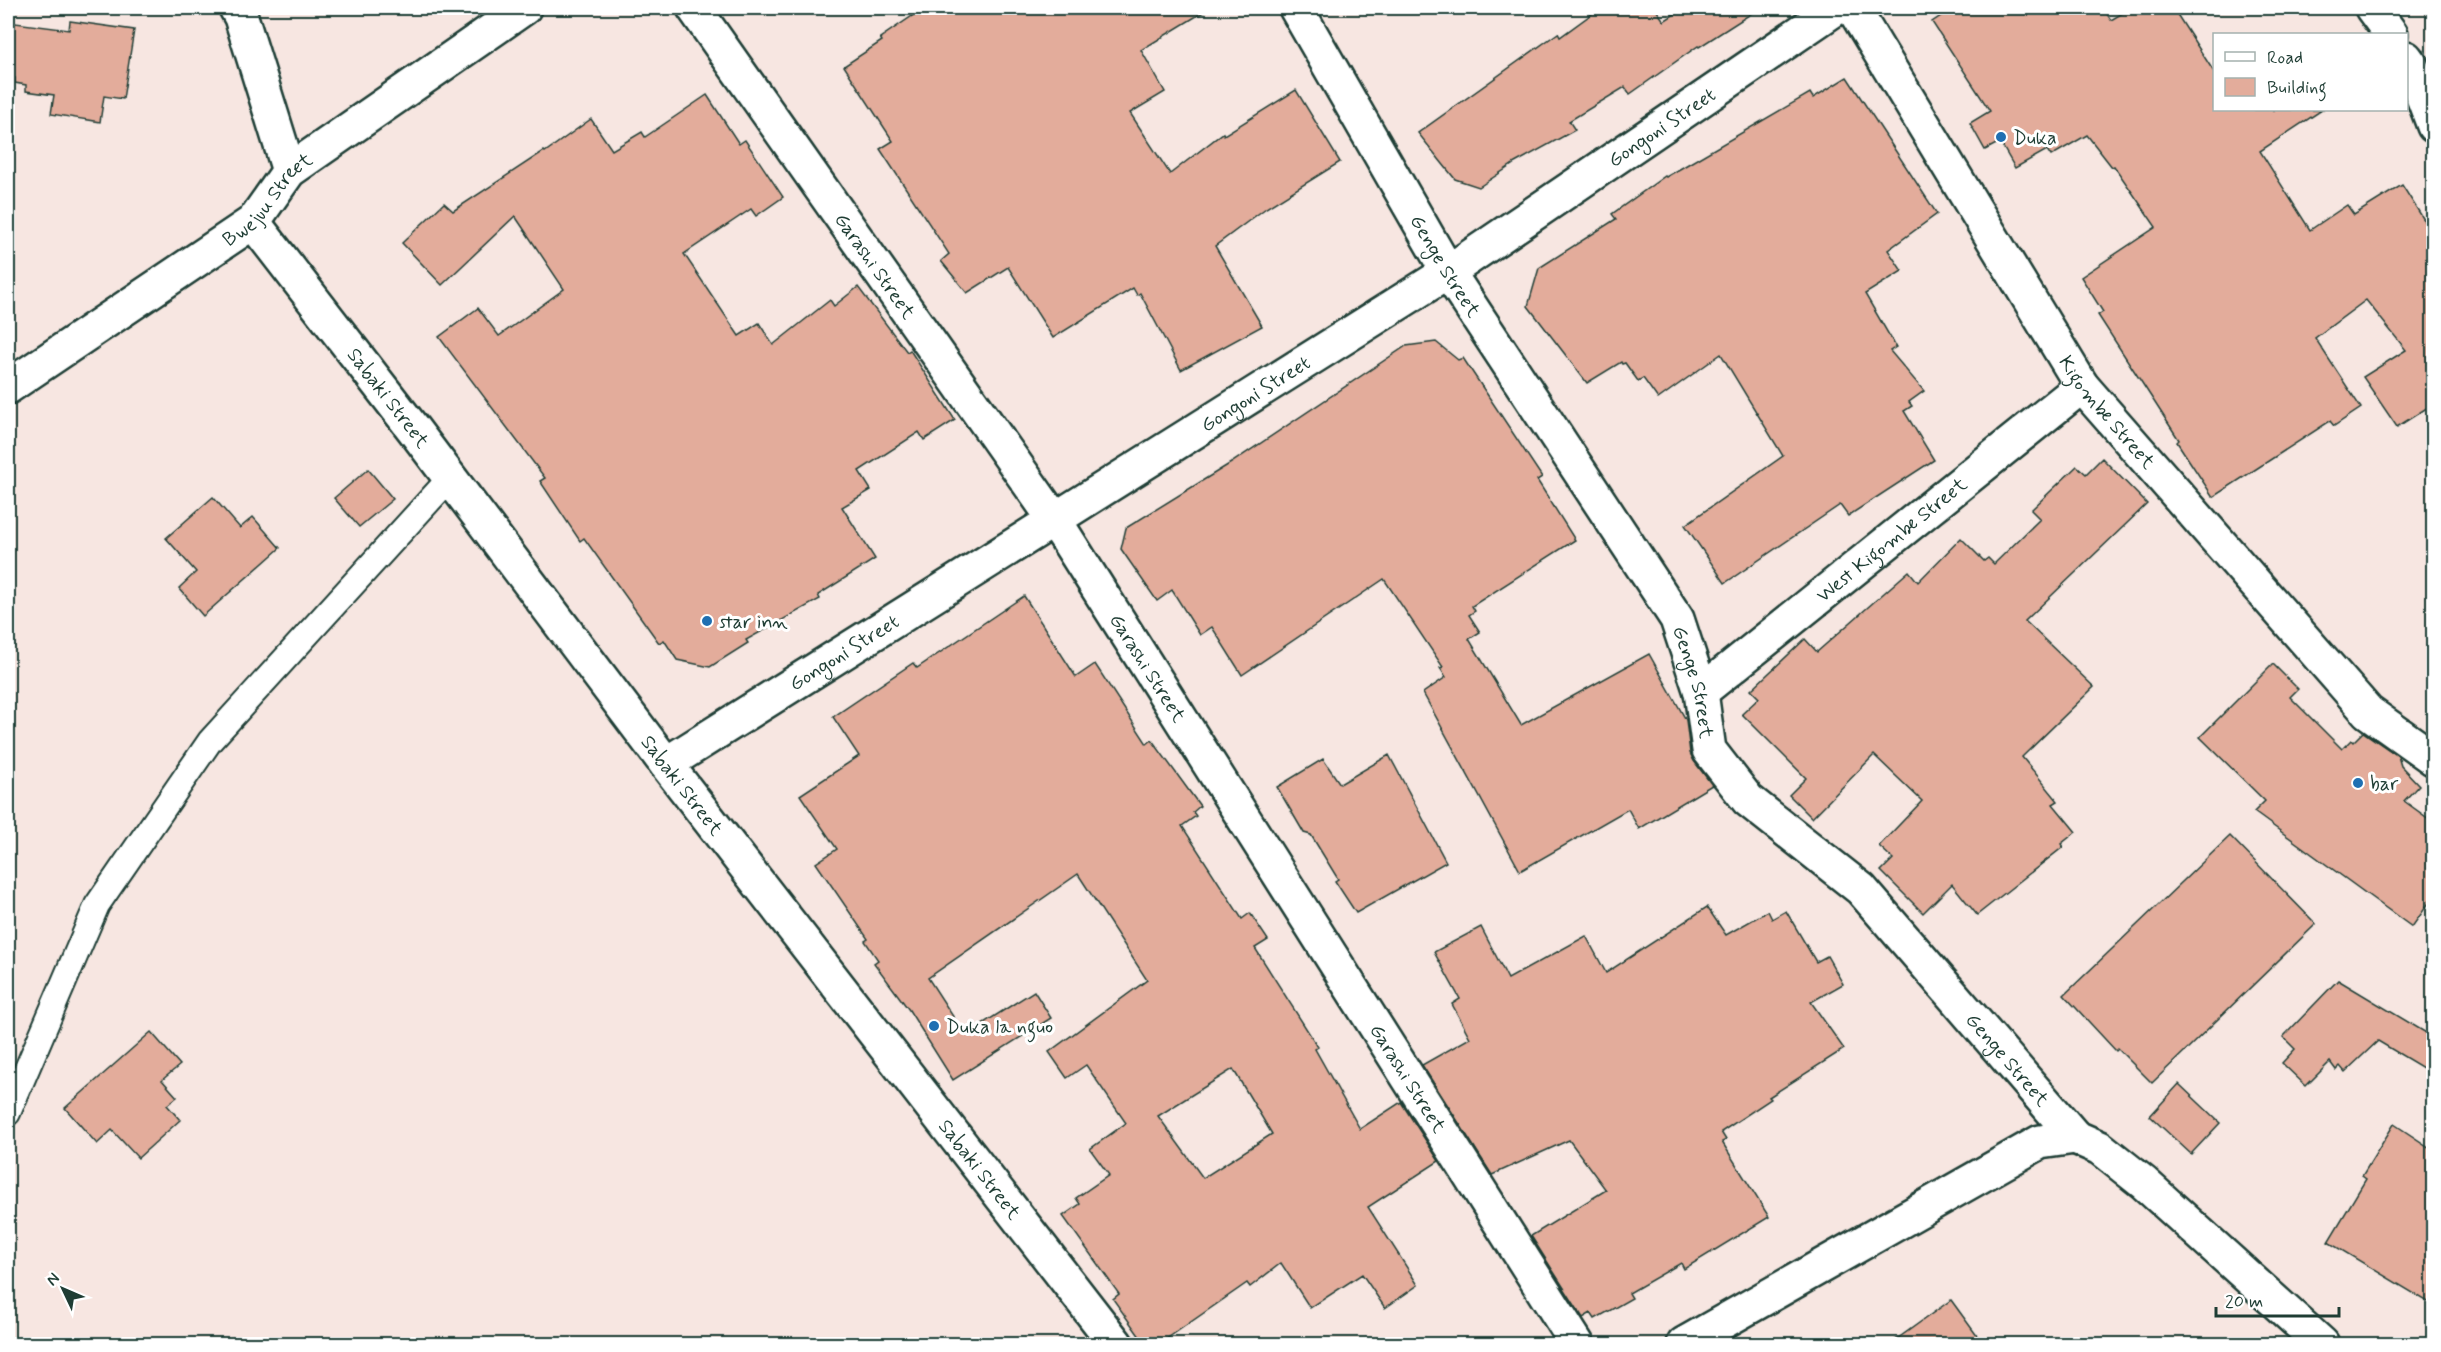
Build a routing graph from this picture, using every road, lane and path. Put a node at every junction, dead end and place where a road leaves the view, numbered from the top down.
1 (236, 8) edge
2 (524, 8) edge
3 (694, 8) edge
4 (1296, 8) edge
5 (1836, 8) edge
6 (1853, 8) edge
7 (2372, 8) edge
8 (2390, 33) edge
9 (2408, 61) edge
10 (2433, 126) edge
11 (289, 171) junction
12 (253, 222) junction
13 (1448, 272) junction
14 (2082, 386) junction
15 (8, 387) edge
16 (450, 477) junction
17 (1054, 519) junction
18 (1701, 692) junction
19 (2433, 759) edge
20 (666, 764) junction
21 (8, 1113) edge
22 (2075, 1137) junction
23 (1116, 1344) edge
24 (1577, 1344) edge
25 (1684, 1344) edge
26 (2322, 1344) edge

1 - 11 street
2 - 11 street, Bwejuu Street
3 - 17 street, Garashi Street
4 - 13 street, Genge Street
5 - 13 street, Gongoni Street
6 - 14 street, Kigombe Street
7 - 8 street
9 - 10 street
11 - 12 street, Bwejuu Street
12 - 15 street, Bwejuu Street
12 - 16 street, Sabaki Street
13 - 17 street, Gongoni Street
13 - 18 street, Genge Street
14 - 18 street, West Kigombe Street
14 - 19 street, Kigombe Street
16 - 20 street, Sabaki Street
16 - 21 lane
17 - 20 street, Gongoni Street
17 - 24 street, Garashi Street
18 - 22 street, Genge Street
20 - 23 street, Sabaki Street
22 - 25 street
22 - 26 street, Genge Street

